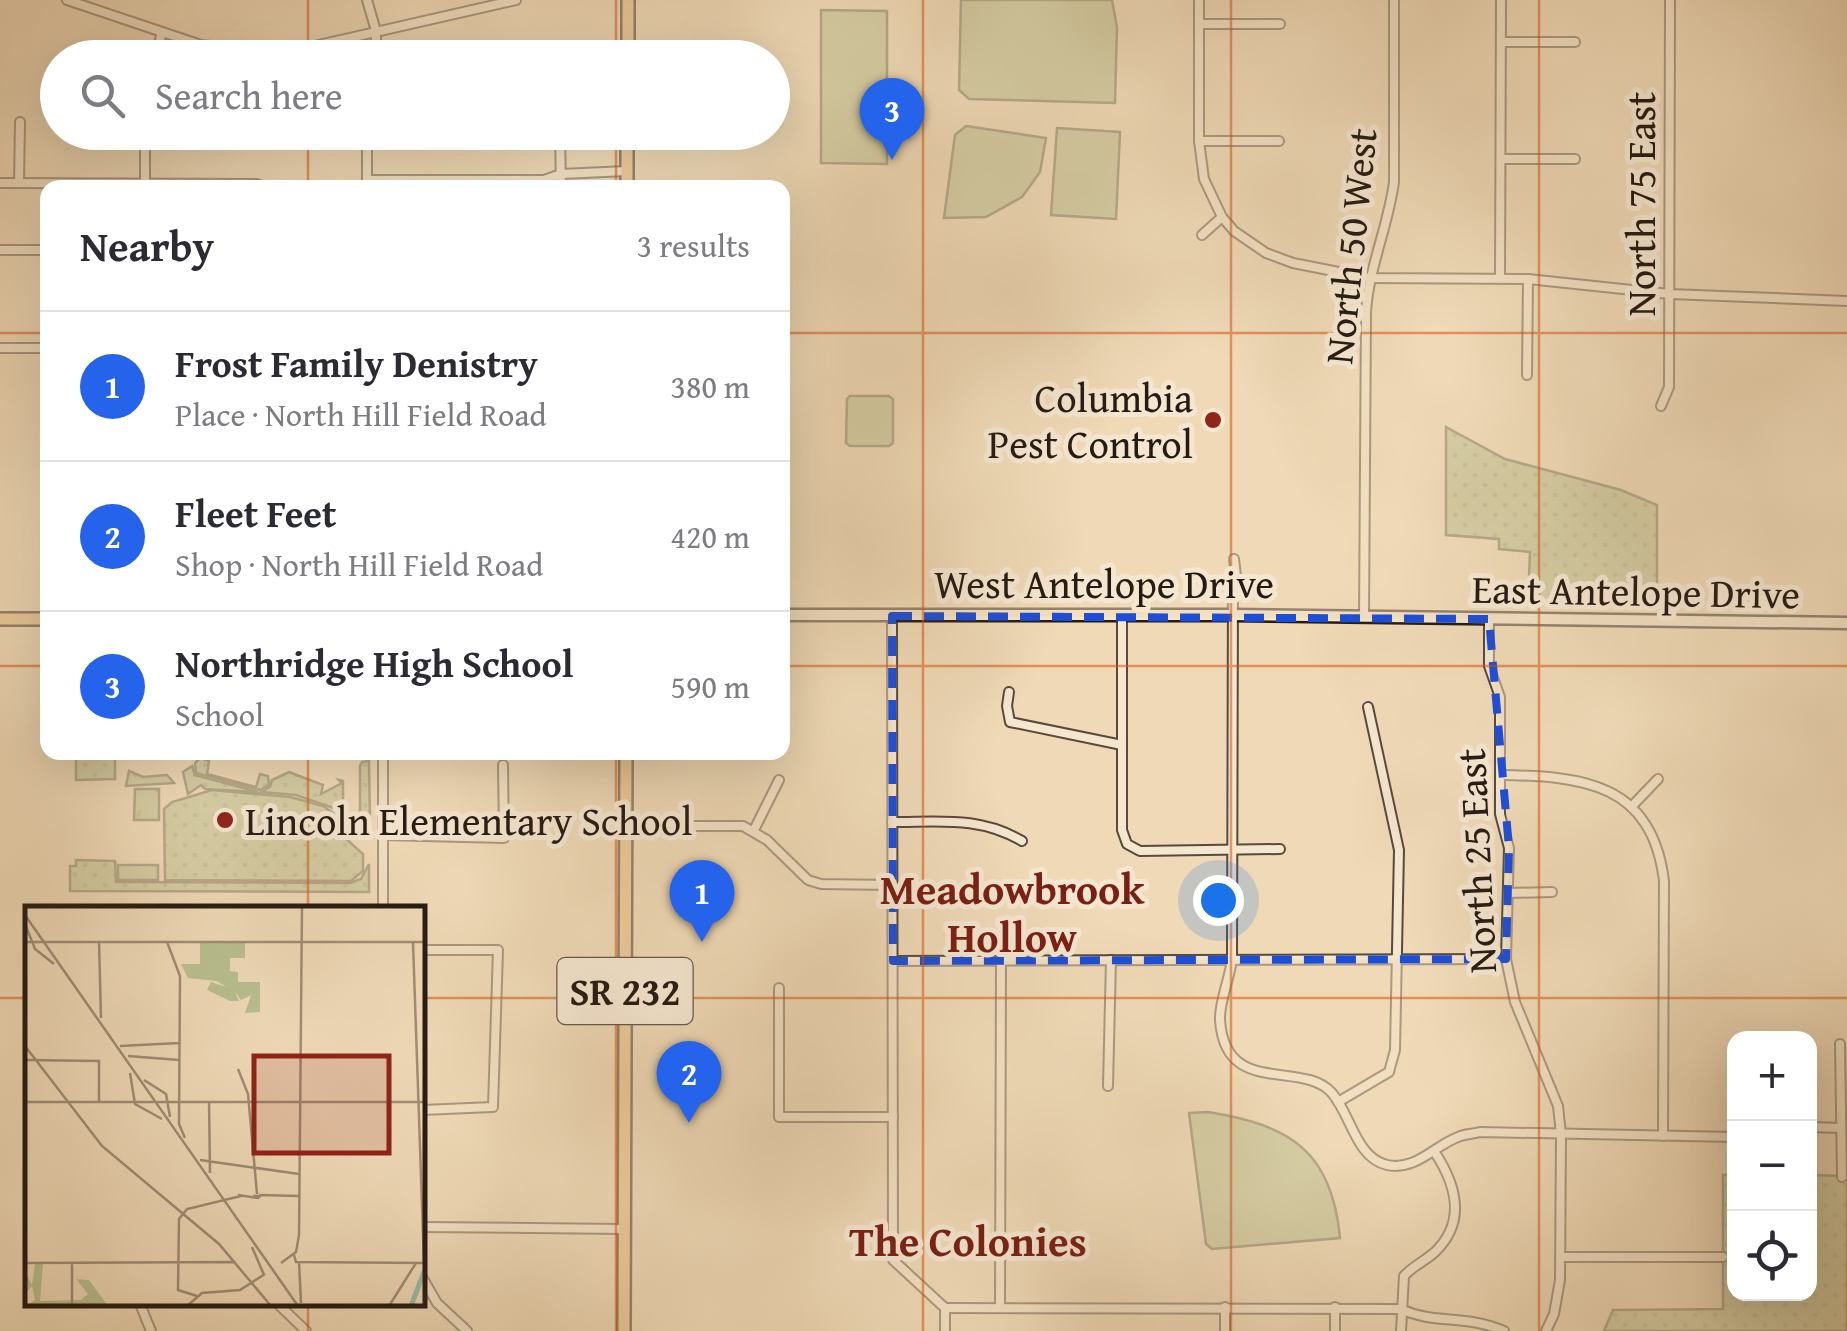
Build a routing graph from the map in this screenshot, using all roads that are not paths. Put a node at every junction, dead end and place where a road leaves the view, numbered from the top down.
1 (66, 0) edge
2 (366, 0) edge
3 (516, 0) edge
4 (618, 0) edge
5 (628, 0) edge
6 (1199, 0) edge
7 (1394, 0) edge
8 (1501, 0) edge
9 (1670, 0) edge
10 (1199, 24) junction
11 (1280, 24) dead end
12 (376, 31) junction
13 (162, 32) junction
14 (160, 40) edge
15 (190, 40) edge
16 (338, 40) edge
17 (376, 40) edge
18 (628, 40) edge
19 (1501, 42) junction
20 (1575, 42) dead end
21 (20, 122) dead end
22 (1199, 140) junction
23 (1280, 141) dead end
24 (145, 150) edge
25 (367, 150) edge
26 (560, 150) edge
27 (627, 150) edge
28 (1501, 159) junction
29 (1575, 159) dead end
30 (626, 171) junction
31 (561, 174) junction
32 (145, 180) edge
33 (367, 180) edge
34 (544, 180) edge
35 (561, 180) edge
36 (626, 180) edge
37 (0, 183) edge
38 (19, 183) junction
39 (40, 184) edge
40 (1222, 218) junction
41 (1202, 235) dead end
42 (0, 250) edge
43 (40, 250) edge
44 (1369, 278) junction
45 (1500, 278) junction
46 (1528, 279) junction
47 (1670, 294) junction
48 (1847, 301) edge
49 (0, 348) edge
50 (40, 348) edge
51 (1527, 376) dead end
52 (1662, 406) dead end
53 (1234, 559) dead end
54 (1122, 614) junction
55 (790, 615) edge
56 (1233, 615) junction
57 (892, 616) junction
58 (1364, 617) junction
59 (1425, 618) joint
60 (0, 619) edge
61 (40, 619) edge
62 (1489, 619) junction
63 (1847, 623) edge
64 (1009, 692) dead end
65 (1368, 707) dead end
66 (1122, 744) junction
67 (383, 760) edge
68 (626, 760) edge
69 (503, 765) dead end
70 (1500, 775) junction
71 (1658, 779) dead end
72 (780, 780) dead end
73 (1632, 806) junction
74 (892, 822) junction
75 (626, 826) junction
76 (754, 830) junction
77 (383, 835) junction
78 (1022, 841) dead end
79 (1280, 849) dead end
80 (1232, 850) junction
81 (892, 885) junction
82 (1552, 892) dead end
83 (1508, 893) junction
84 (383, 906) edge
85 (425, 950) edge
86 (1001, 960) junction
87 (1111, 960) junction
88 (1232, 960) junction
89 (1398, 960) junction
90 (1506, 960) junction
91 (892, 961) junction
92 (779, 988) dead end
93 (1840, 1044) dead end
94 (1844, 1064) edge
95 (1108, 1086) dead end
96 (1338, 1102) junction
97 (425, 1110) edge
98 (893, 1117) junction
99 (1817, 1127) edge
100 (1841, 1128) junction
101 (1561, 1134) junction
102 (1663, 1136) junction
103 (1727, 1137) edge
104 (1434, 1152) junction
105 (1842, 1177) dead end
106 (425, 1227) edge
107 (624, 1230) junction
108 (1560, 1257) junction
109 (1724, 1257) dead end
110 (425, 1282) edge
111 (141, 1306) edge
112 (280, 1306) edge
113 (1224, 1307) junction
114 (1335, 1307) junction
115 (945, 1308) junction
116 (1000, 1308) junction
117 (1401, 1308) junction
118 (151, 1331) edge
119 (306, 1331) edge
120 (468, 1331) edge
121 (624, 1331) edge
122 (945, 1331) edge
123 (1225, 1331) edge
124 (1335, 1331) edge
125 (1401, 1331) edge
126 (1504, 1331) edge
127 (1546, 1331) edge

1 - 13 street
2 - 12 street
3 - 12 street
4 - 5 street
5 - 18 main road
6 - 10 street
7 - 44 street, North 50 West
8 - 19 street
9 - 47 street, North 75 East
10 - 11 street
10 - 22 street
12 - 16 street
12 - 17 street
13 - 14 street
13 - 15 street
19 - 20 street
19 - 28 street
21 - 38 street
22 - 23 street
22 - 40 street
24 - 32 street
25 - 33 street
26 - 31 street
27 - 30 main road
28 - 29 street
28 - 45 street
30 - 31 street
30 - 36 main road
31 - 34 street
31 - 35 street
37 - 38 street
38 - 39 street
40 - 41 street
40 - 44 street
42 - 43 street
44 - 45 street
44 - 58 street, North 50 West
45 - 46 street
46 - 47 street
46 - 51 street
47 - 48 street
47 - 52 street, North 75 East
49 - 50 street
53 - 56 street
54 - 56 main road, West Antelope Drive
54 - 57 main road, West Antelope Drive
54 - 66 street
55 - 57 main road, West Antelope Drive
56 - 58 main road, West Antelope Drive
56 - 80 street
57 - 74 street
58 - 59 main road, West Antelope Drive
59 - 62 main road, East Antelope Drive
60 - 61 main road
62 - 63 main road, East Antelope Drive
62 - 70 street, North 25 East
64 - 66 street
65 - 89 street
66 - 80 street
67 - 77 street
68 - 75 main road, SR 232
69 - 77 street
70 - 73 street
70 - 83 street, North 25 East
71 - 73 street
72 - 76 street
73 - 102 street
74 - 78 street
74 - 81 street
75 - 76 street
75 - 107 main road, SR 232
76 - 81 street
77 - 84 street
79 - 80 street
80 - 88 street
81 - 91 street
82 - 83 street
83 - 90 street, North 25 East
85 - 97 street
86 - 87 street
86 - 91 street
86 - 116 street
87 - 88 street
87 - 95 street
88 - 89 street
88 - 96 street
89 - 90 street
89 - 96 street
90 - 101 street, North 25 East
91 - 98 street
92 - 98 street
93 - 94 street
94 - 100 street
96 - 104 street
98 - 115 street
99 - 100 street
100 - 105 street
101 - 102 street
101 - 104 street
101 - 108 street, North 25 East
102 - 103 street
104 - 117 street
106 - 107 street
107 - 121 main road, SR 232
108 - 109 street
108 - 127 street, North 25 East
110 - 120 street
111 - 118 street
112 - 119 street
113 - 114 street
113 - 116 street
113 - 123 street
114 - 117 street
114 - 124 street
115 - 116 street
115 - 122 street
117 - 125 street
117 - 126 street

